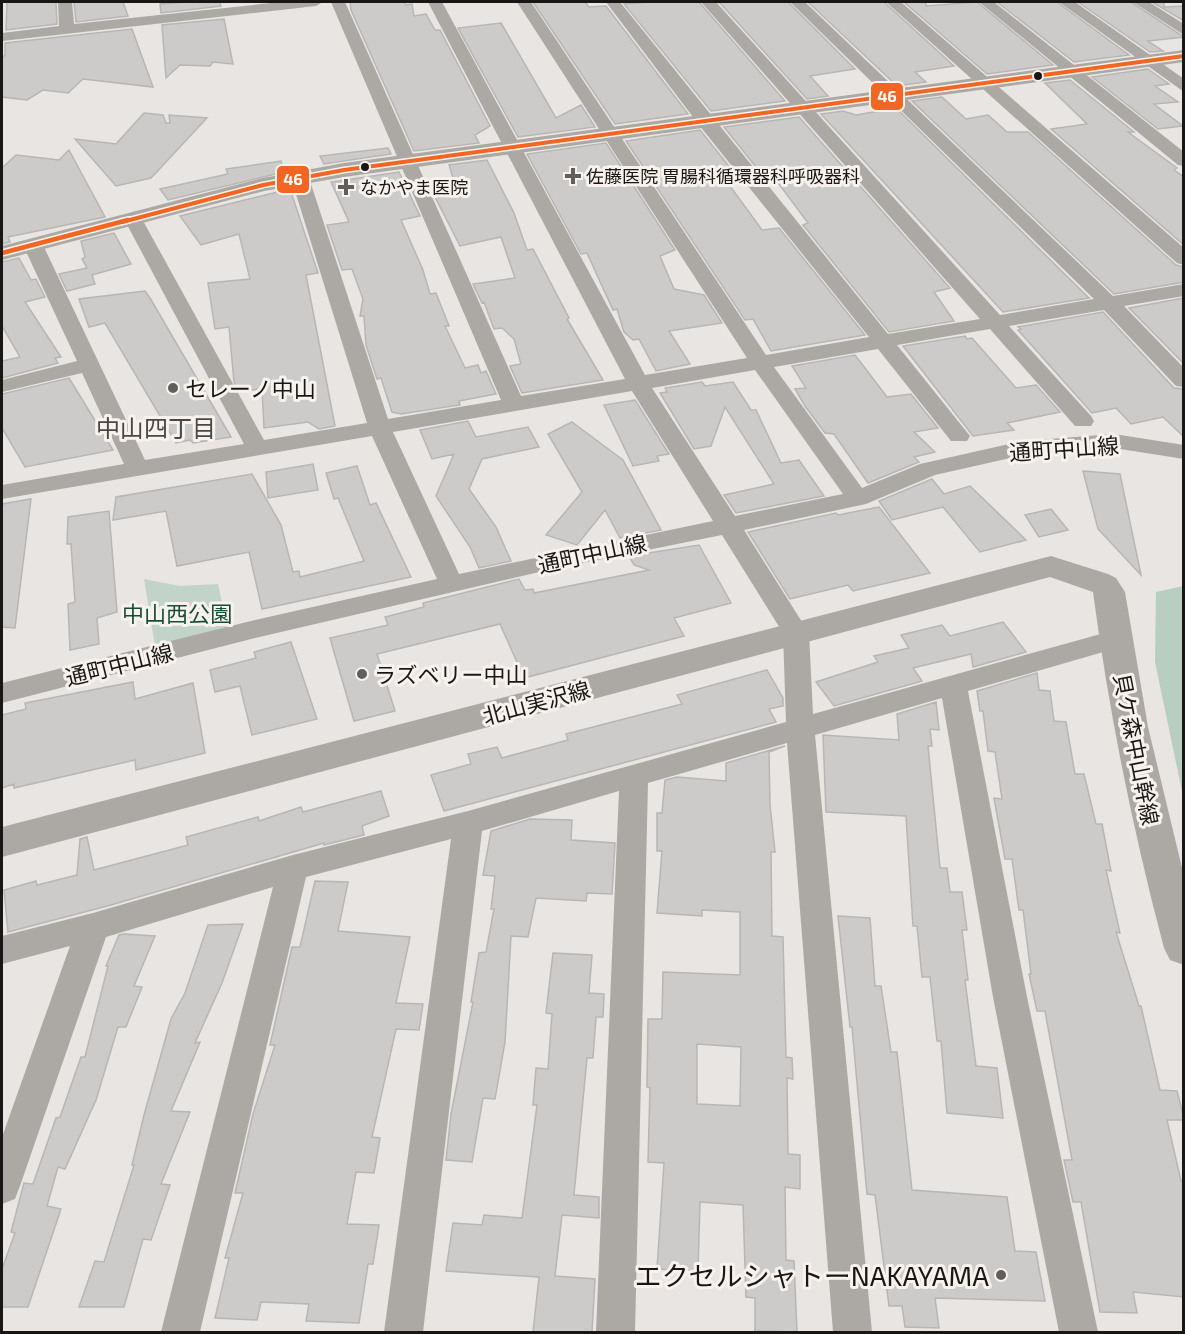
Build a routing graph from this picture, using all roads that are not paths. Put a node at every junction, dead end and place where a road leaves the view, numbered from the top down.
1 (65, 2) edge
2 (155, 2) edge
3 (316, 2) edge
4 (338, 2) edge
5 (435, 2) edge
6 (524, 2) edge
7 (613, 2) edge
8 (708, 2) edge
9 (797, 2) edge
10 (893, 2) edge
11 (986, 2) edge
12 (1066, 2) edge
13 (1140, 2) edge
14 (243, 6) edge
15 (158, 20) junction
16 (67, 30) junction
17 (1184, 31) edge
18 (4, 36) edge
19 (1184, 56) edge
20 (1149, 61) junction
21 (1072, 71) junction
22 (986, 83) junction
23 (1184, 87) edge
24 (897, 95) junction
25 (803, 108) junction
26 (705, 121) junction
27 (612, 134) junction
28 (514, 147) junction
29 (1184, 161) edge
30 (408, 162) junction
31 (300, 178) junction
32 (133, 219) junction
33 (33, 246) junction
34 (2, 254) edge
35 (1184, 259) edge
36 (1184, 290) edge
37 (1109, 303) junction
38 (995, 323) junction
39 (883, 342) junction
40 (762, 363) junction
41 (89, 365) junction
42 (1184, 381) edge
43 (639, 384) junction
44 (2, 386) edge
45 (514, 405) junction
46 (1083, 421) dead end
47 (380, 428) junction
48 (959, 436) dead end
49 (258, 449) junction
50 (1184, 452) edge
51 (138, 469) junction
52 (3, 488) edge
53 (858, 499) junction
54 (726, 524) junction
55 (1070, 572) joint
56 (452, 585) junction
57 (796, 633) junction
58 (1115, 639) junction
59 (953, 685) junction
60 (2, 693) edge
61 (800, 729) junction
62 (634, 776) junction
63 (468, 823) junction
64 (2, 842) edge
65 (293, 868) junction
66 (93, 927) junction
67 (1184, 948) edge
68 (2, 950) edge
69 (2, 1186) edge
70 (181, 1332) edge
71 (404, 1332) edge
72 (616, 1332) edge
73 (853, 1332) edge
74 (1079, 1332) edge

1 - 16 street
2 - 15 street
3 - 14 street
4 - 30 street
5 - 28 street
6 - 27 street
7 - 26 street
8 - 25 street
9 - 24 street
10 - 22 street
11 - 21 street
12 - 20 street
13 - 17 street
14 - 15 street
15 - 16 street
16 - 18 street
19 - 20 street
20 - 21 street
20 - 23 street
21 - 22 street
21 - 29 street
22 - 24 street
22 - 35 street
24 - 25 street
24 - 37 street
25 - 26 street
25 - 38 street
26 - 27 street
26 - 39 street
27 - 28 street
27 - 40 street
28 - 30 street
28 - 43 street
30 - 31 street
30 - 45 street
31 - 32 street
31 - 47 street
32 - 33 street
32 - 49 street
33 - 34 street
33 - 41 street
36 - 37 street
37 - 38 street
37 - 42 street
38 - 39 street
38 - 46 street
39 - 40 street
39 - 48 street
40 - 43 street
40 - 53 street
41 - 44 street
41 - 51 street
43 - 45 street
43 - 54 street
45 - 47 street
47 - 49 street
47 - 56 street
49 - 51 street
50 - 53 street, 通町中山線
51 - 52 street
53 - 54 street, 通町中山線
54 - 56 street, 通町中山線
54 - 57 street
55 - 57 street, 北山実沢線
55 - 58 street, 貝ケ森中山幹線
56 - 60 street, 通町中山線
57 - 61 street
57 - 64 street, 北山実沢線
58 - 59 street
58 - 67 street, 貝ケ森中山幹線
59 - 61 street
59 - 74 street
61 - 62 street
61 - 73 street
62 - 63 street
62 - 72 street
63 - 65 street
63 - 71 street
65 - 66 street
65 - 70 street
66 - 68 street
66 - 69 street

